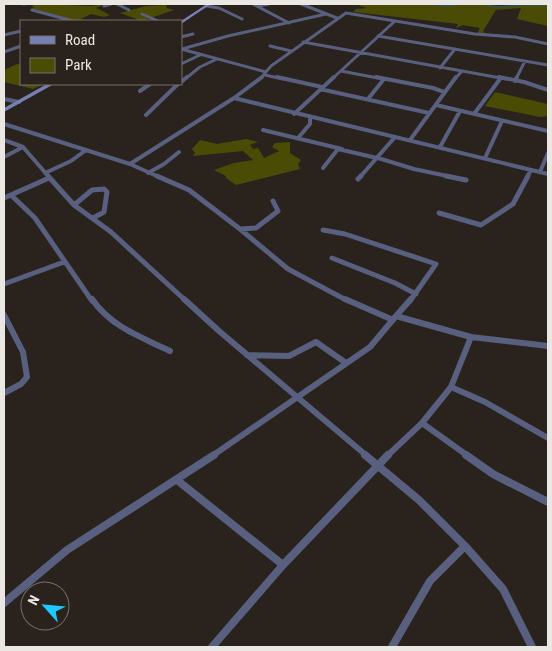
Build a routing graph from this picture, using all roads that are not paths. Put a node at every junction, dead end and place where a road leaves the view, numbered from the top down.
1 (111, 4) edge
2 (117, 4) edge
3 (253, 4) edge
4 (269, 4) edge
5 (301, 4) edge
6 (208, 5) edge
7 (104, 6) dead end
8 (258, 6) junction
9 (32, 10) dead end
10 (129, 10) dead end
11 (142, 14) dead end
12 (326, 14) junction
13 (337, 18) junction
14 (242, 19) dead end
15 (69, 20) edge
16 (156, 20) edge
17 (395, 20) junction
18 (182, 22) edge
19 (289, 23) junction
20 (20, 31) edge
21 (193, 34) dead end
22 (4, 35) edge
23 (378, 36) junction
24 (182, 37) edge
25 (302, 42) junction
26 (548, 44) edge
27 (20, 46) edge
28 (270, 46) dead end
29 (182, 49) edge
30 (182, 49) edge
31 (455, 49) junction
32 (291, 51) junction
33 (4, 52) edge
34 (361, 53) junction
35 (200, 55) junction
36 (217, 59) junction
37 (525, 61) junction
38 (182, 64) edge
39 (548, 65) edge
40 (440, 68) junction
41 (341, 71) junction
42 (461, 72) junction
43 (265, 74) junction
44 (384, 79) junction
45 (500, 79) junction
46 (515, 80) junction
47 (182, 81) edge
48 (49, 85) edge
49 (149, 85) edge
50 (178, 85) edge
51 (321, 88) junction
52 (548, 90) edge
53 (140, 91) dead end
54 (444, 92) junction
55 (234, 98) junction
56 (368, 98) junction
57 (4, 99) edge
58 (19, 102) junction
59 (436, 105) junction
60 (4, 110) edge
61 (460, 111) junction
62 (429, 113) junction
63 (294, 114) junction
64 (474, 114) junction
65 (146, 115) dead end
66 (310, 118) junction
67 (502, 121) junction
68 (4, 124) edge
69 (263, 130) dead end
70 (548, 131) edge
71 (395, 137) junction
72 (298, 138) junction
73 (4, 140) edge
74 (410, 140) junction
75 (22, 147) junction
76 (440, 147) junction
77 (342, 149) junction
78 (86, 150) junction
79 (179, 152) dead end
80 (548, 153) edge
81 (4, 157) edge
82 (377, 158) junction
83 (485, 158) junction
84 (130, 164) junction
85 (323, 168) dead end
86 (531, 170) junction
87 (540, 172) junction
88 (148, 173) junction
89 (548, 174) edge
90 (47, 175) junction
91 (358, 179) dead end
92 (466, 180) dead end
93 (10, 195) junction
94 (4, 198) edge
95 (273, 201) dead end
96 (74, 204) junction
97 (439, 214) dead end
98 (93, 218) junction
99 (240, 229) junction
100 (323, 230) dead end
101 (332, 258) dead end
102 (64, 262) junction
103 (4, 284) edge
104 (416, 294) junction
105 (4, 315) edge
106 (395, 318) junction
107 (7, 332) edge
108 (471, 337) junction
109 (548, 346) edge
110 (170, 351) dead end
111 (247, 355) junction
112 (346, 363) junction
113 (451, 387) junction
114 (4, 393) edge
115 (297, 398) junction
116 (422, 423) junction
117 (548, 438) edge
118 (377, 464) junction
119 (177, 480) junction
120 (548, 502) edge
121 (465, 546) junction
122 (283, 565) junction
123 (4, 603) edge
124 (214, 646) edge
125 (392, 647) edge
126 (532, 647) edge

1 - 7 street
2 - 10 street
3 - 8 street
4 - 8 street
5 - 12 street
6 - 14 street
6 - 18 street
8 - 19 street
9 - 15 street
11 - 16 street
12 - 13 street
12 - 19 street
13 - 17 street
13 - 25 street
17 - 23 street
17 - 26 street
19 - 29 street
20 - 22 street
21 - 24 street
23 - 31 street
23 - 34 street
25 - 32 street
25 - 34 street
27 - 33 street
28 - 32 street
30 - 35 street
31 - 37 street
31 - 40 street
32 - 43 street
34 - 40 street
34 - 41 street
35 - 36 street
35 - 38 street
36 - 43 street
36 - 47 street
37 - 39 street
37 - 46 street
40 - 42 street
41 - 44 street
41 - 51 street
42 - 45 street
42 - 54 street
43 - 51 street
43 - 55 street
44 - 54 street
44 - 56 street
45 - 46 street
45 - 64 street
46 - 52 street
48 - 58 street
49 - 53 street
50 - 65 street
51 - 56 street
51 - 63 street
54 - 59 street
55 - 63 street
55 - 84 street
56 - 62 street
57 - 58 street
58 - 60 street
59 - 61 street
59 - 62 street
61 - 64 street
61 - 76 street
62 - 74 street
63 - 66 street
64 - 67 street
66 - 71 street
66 - 72 street
67 - 70 street
67 - 83 street
68 - 78 street
69 - 72 street
71 - 74 street
71 - 82 street
72 - 77 street
73 - 75 street
74 - 76 street
75 - 81 street
75 - 90 street
76 - 83 street
77 - 82 street
77 - 85 street
78 - 84 street
78 - 90 street
79 - 88 street
80 - 87 street
82 - 91 street
82 - 92 street
83 - 86 street
84 - 88 street
86 - 87 street
86 - 97 street
87 - 89 street
88 - 99 street
90 - 93 street
90 - 96 street
93 - 94 street
93 - 102 street
95 - 99 street
96 - 98 street
96 - 98 street
98 - 111 street
99 - 106 street
100 - 104 street
101 - 104 street
102 - 103 street
102 - 110 street
104 - 106 street
105 - 107 street
106 - 108 street
106 - 112 street
107 - 114 street
108 - 109 street
108 - 113 street
111 - 112 street
111 - 115 street
112 - 115 street
113 - 116 street
113 - 117 street
115 - 118 street
115 - 119 street
116 - 118 street
116 - 120 street
118 - 121 street
118 - 122 street
119 - 122 street
119 - 123 street
121 - 125 street
121 - 126 street
122 - 124 street

